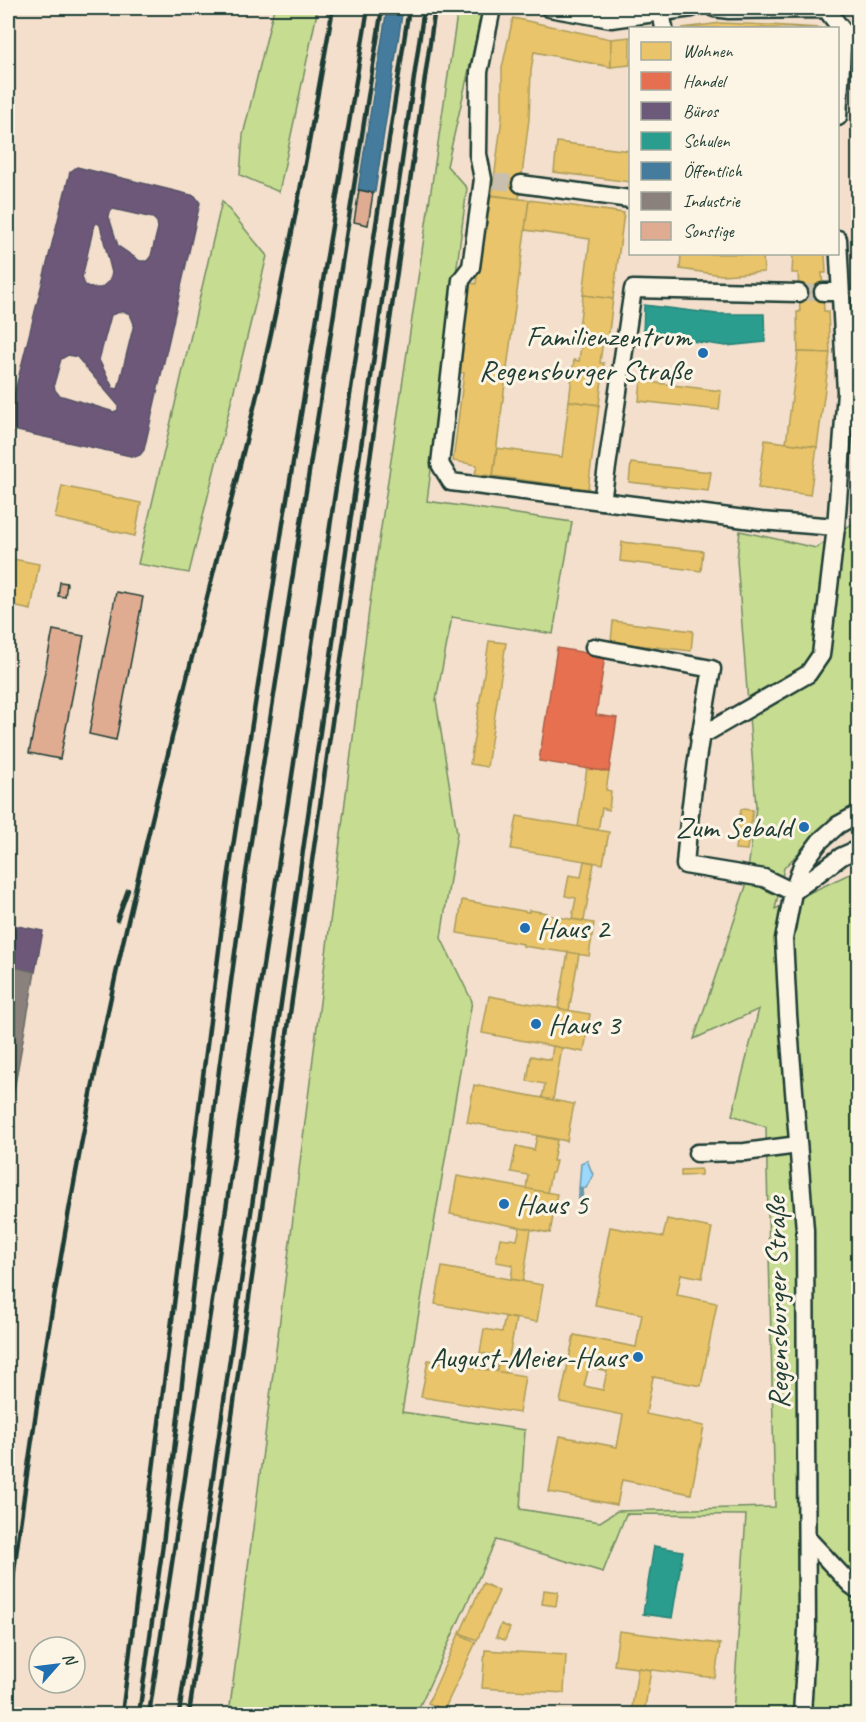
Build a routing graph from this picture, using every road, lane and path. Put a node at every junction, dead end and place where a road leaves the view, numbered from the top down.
1 (492, 8) edge
2 (549, 8) edge
3 (692, 8) edge
4 (714, 8) edge
5 (663, 20) edge
6 (839, 88) edge
7 (521, 184) tunnel mouth
8 (629, 199) edge
9 (835, 255) edge
10 (799, 293) tunnel mouth
11 (602, 501) junction
12 (836, 528) junction
13 (594, 647) dead end
14 (699, 737) junction
15 (858, 814) edge
16 (858, 849) edge
17 (793, 892) junction
18 (798, 1145) junction
19 (697, 1153) dead end
20 (807, 1538) junction
21 (858, 1590) edge
22 (802, 1714) edge

1 - 11 street
2 - 5 street
3 - 5 street
4 - 6 street
7 - 8 street
9 - 12 street
10 - 11 street
11 - 12 street
12 - 14 street
13 - 14 street
14 - 17 street
15 - 17 street, Regensburger Straße
16 - 17 street
17 - 18 street, Regensburger Straße
18 - 19 street
18 - 20 street, Regensburger Straße
20 - 21 street
20 - 22 street, Regensburger Straße

